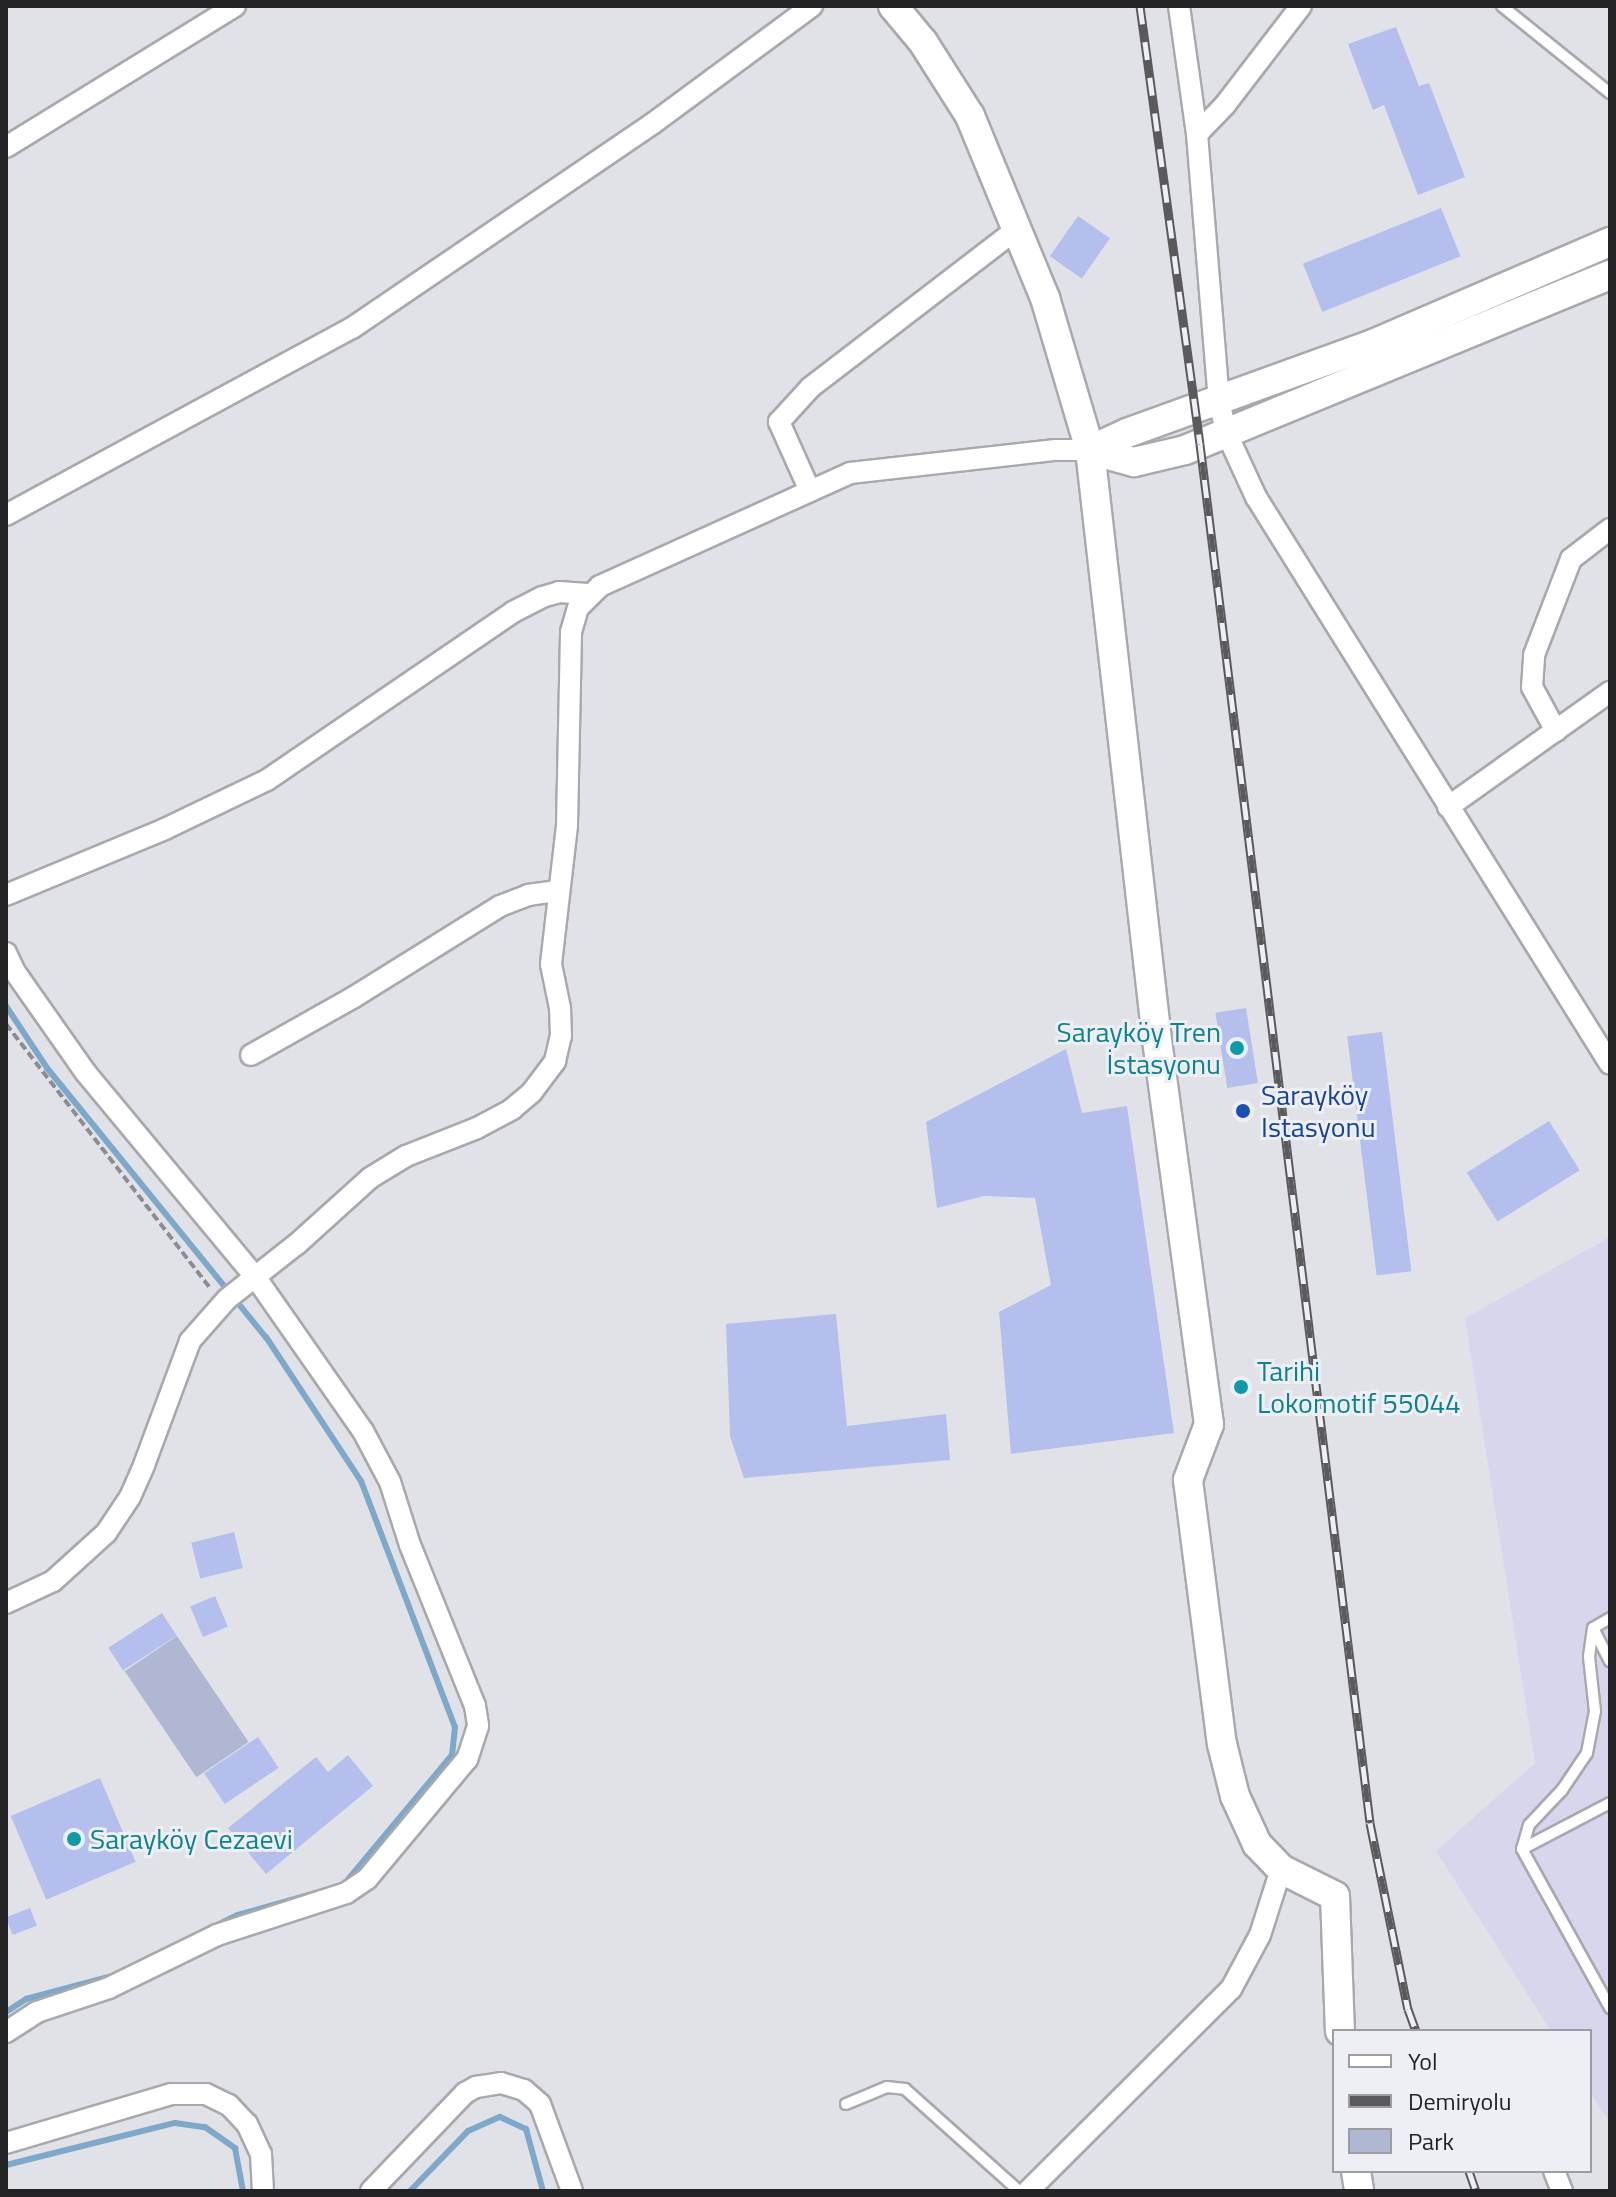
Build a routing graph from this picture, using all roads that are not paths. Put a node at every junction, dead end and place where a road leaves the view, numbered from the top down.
1 (235, 6) edge
2 (812, 6) edge
3 (893, 6) edge
4 (1179, 6) edge
5 (1301, 6) edge
6 (1502, 6) edge
7 (1610, 93) edge
8 (1197, 134) junction
9 (6, 147) edge
10 (1017, 229) junction
11 (1610, 242) edge
12 (1610, 275) edge
13 (1219, 401) junction
14 (1226, 432) junction
15 (1090, 450) junction
16 (810, 491) junction
17 (6, 515) edge
18 (1610, 529) edge
19 (591, 594) junction
20 (1610, 692) edge
21 (1556, 731) junction
22 (1448, 807) junction
23 (558, 891) junction
24 (6, 895) edge
25 (6, 953) edge
26 (251, 1055) dead end
27 (1610, 1064) edge
28 (250, 1278) junction
29 (6, 1603) edge
30 (1610, 1618) edge
31 (1593, 1628) junction
32 (1610, 1661) edge
33 (1610, 1803) edge
34 (1522, 1849) junction
35 (1281, 1869) junction
36 (1610, 2008) edge
37 (1340, 2029) edge
38 (6, 2032) edge
39 (846, 2104) dead end
40 (6, 2143) edge
41 (263, 2191) edge
42 (371, 2191) edge
43 (572, 2191) edge
44 (1019, 2191) edge
45 (1028, 2191) edge

1 - 9 street
2 - 17 street
3 - 10 street
4 - 8 street
5 - 8 street
6 - 7 lane
8 - 13 street
10 - 15 street
10 - 16 street
11 - 13 street
12 - 14 street
13 - 14 street
13 - 15 street
14 - 15 street
14 - 22 street
15 - 16 street
15 - 35 street
16 - 19 street
18 - 21 street
19 - 23 street
19 - 24 street
20 - 21 street
21 - 22 street
22 - 27 street
23 - 26 street
23 - 28 street
25 - 28 street
28 - 29 street
28 - 38 street
30 - 31 lane
31 - 32 lane
31 - 34 lane
33 - 34 lane
34 - 36 lane
35 - 37 street
35 - 45 street
39 - 44 lane
40 - 41 street
42 - 43 street

